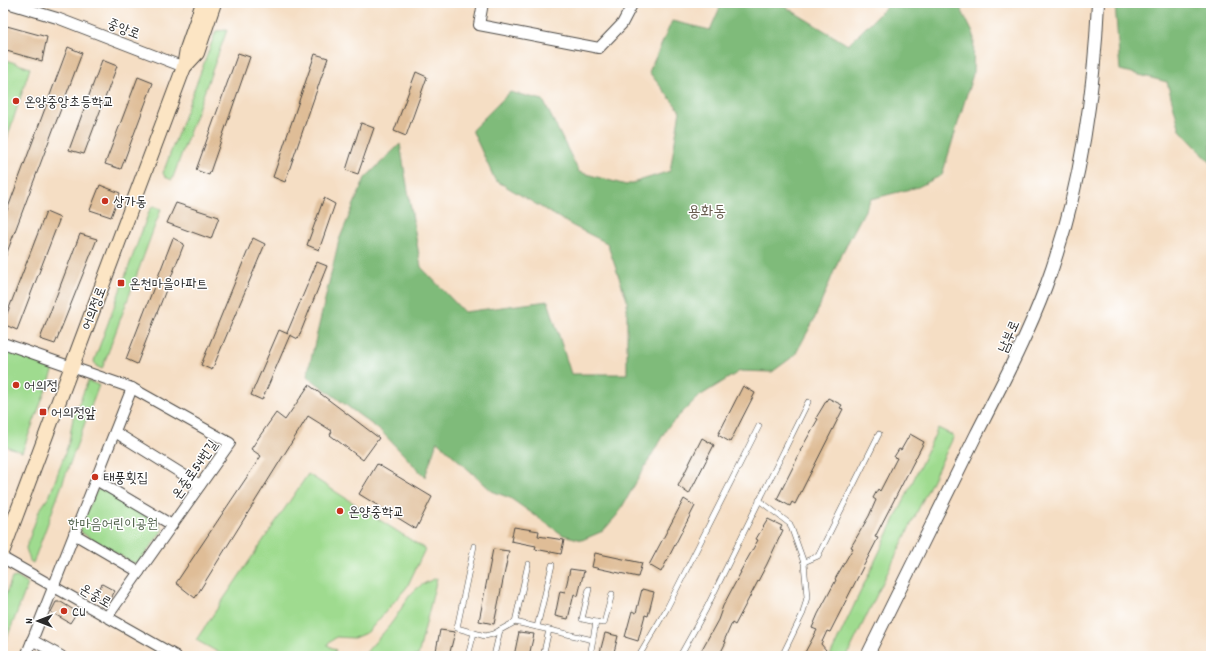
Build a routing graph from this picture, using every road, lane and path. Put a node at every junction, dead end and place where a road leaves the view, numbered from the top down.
1 (7, 3) edge
2 (203, 3) edge
3 (214, 3) edge
4 (483, 3) edge
5 (633, 3) edge
6 (1098, 3) edge
7 (28, 6) edge
8 (184, 66) junction
9 (4, 346) edge
10 (71, 366) junction
11 (132, 388) junction
12 (808, 402) dead end
13 (759, 426) dead end
14 (115, 432) junction
15 (879, 434) dead end
16 (96, 480) junction
17 (200, 485) junction
18 (759, 500) junction
19 (172, 525) junction
20 (74, 534) junction
21 (474, 546) dead end
22 (3, 550) edge
23 (3, 558) edge
24 (804, 562) junction
25 (528, 564) dead end
26 (552, 565) dead end
27 (139, 572) junction
28 (53, 586) junction
29 (589, 589) dead end
30 (612, 594) dead end
31 (107, 617) junction
32 (514, 622) junction
33 (596, 622) junction
34 (537, 627) junction
35 (500, 630) junction
36 (549, 630) junction
37 (474, 633) junction
38 (32, 640) junction
39 (593, 640) junction
40 (26, 656) edge
41 (61, 656) edge
42 (176, 656) edge
43 (468, 656) edge
44 (494, 656) edge
45 (543, 656) edge
46 (590, 656) edge
47 (639, 656) edge
48 (680, 656) edge
49 (782, 656) edge
50 (867, 656) edge

1 - 7 street, 중앙로
2 - 8 main road, 어의정로
3 - 8 main road, 어의정로
4 - 5 street
6 - 50 street, 남부로
7 - 8 street, 중앙로
8 - 10 main road, 어의정로
9 - 10 street, 온중로54번길
10 - 11 street, 온중로54번길
10 - 22 main road, 어의정로
11 - 14 street
11 - 17 street, 온중로54번길
12 - 18 lane
13 - 47 lane
14 - 16 street
14 - 17 street
15 - 24 lane
16 - 19 street
16 - 20 street
17 - 19 street, 온중로54번길
18 - 24 lane
18 - 48 lane
19 - 27 street, 온중로54번길
20 - 27 street
20 - 28 street
21 - 37 lane
23 - 28 street, 온중로
24 - 49 lane
25 - 32 lane
26 - 34 lane
27 - 31 street, 온중로54번길
28 - 31 street, 온중로
28 - 38 street
29 - 33 lane
30 - 33 lane
31 - 42 street, 온중로
32 - 34 lane
32 - 35 lane
33 - 39 lane
34 - 36 lane
35 - 37 lane
35 - 44 lane
36 - 39 lane
36 - 45 lane
37 - 43 lane
38 - 40 street
38 - 41 street
39 - 46 lane

